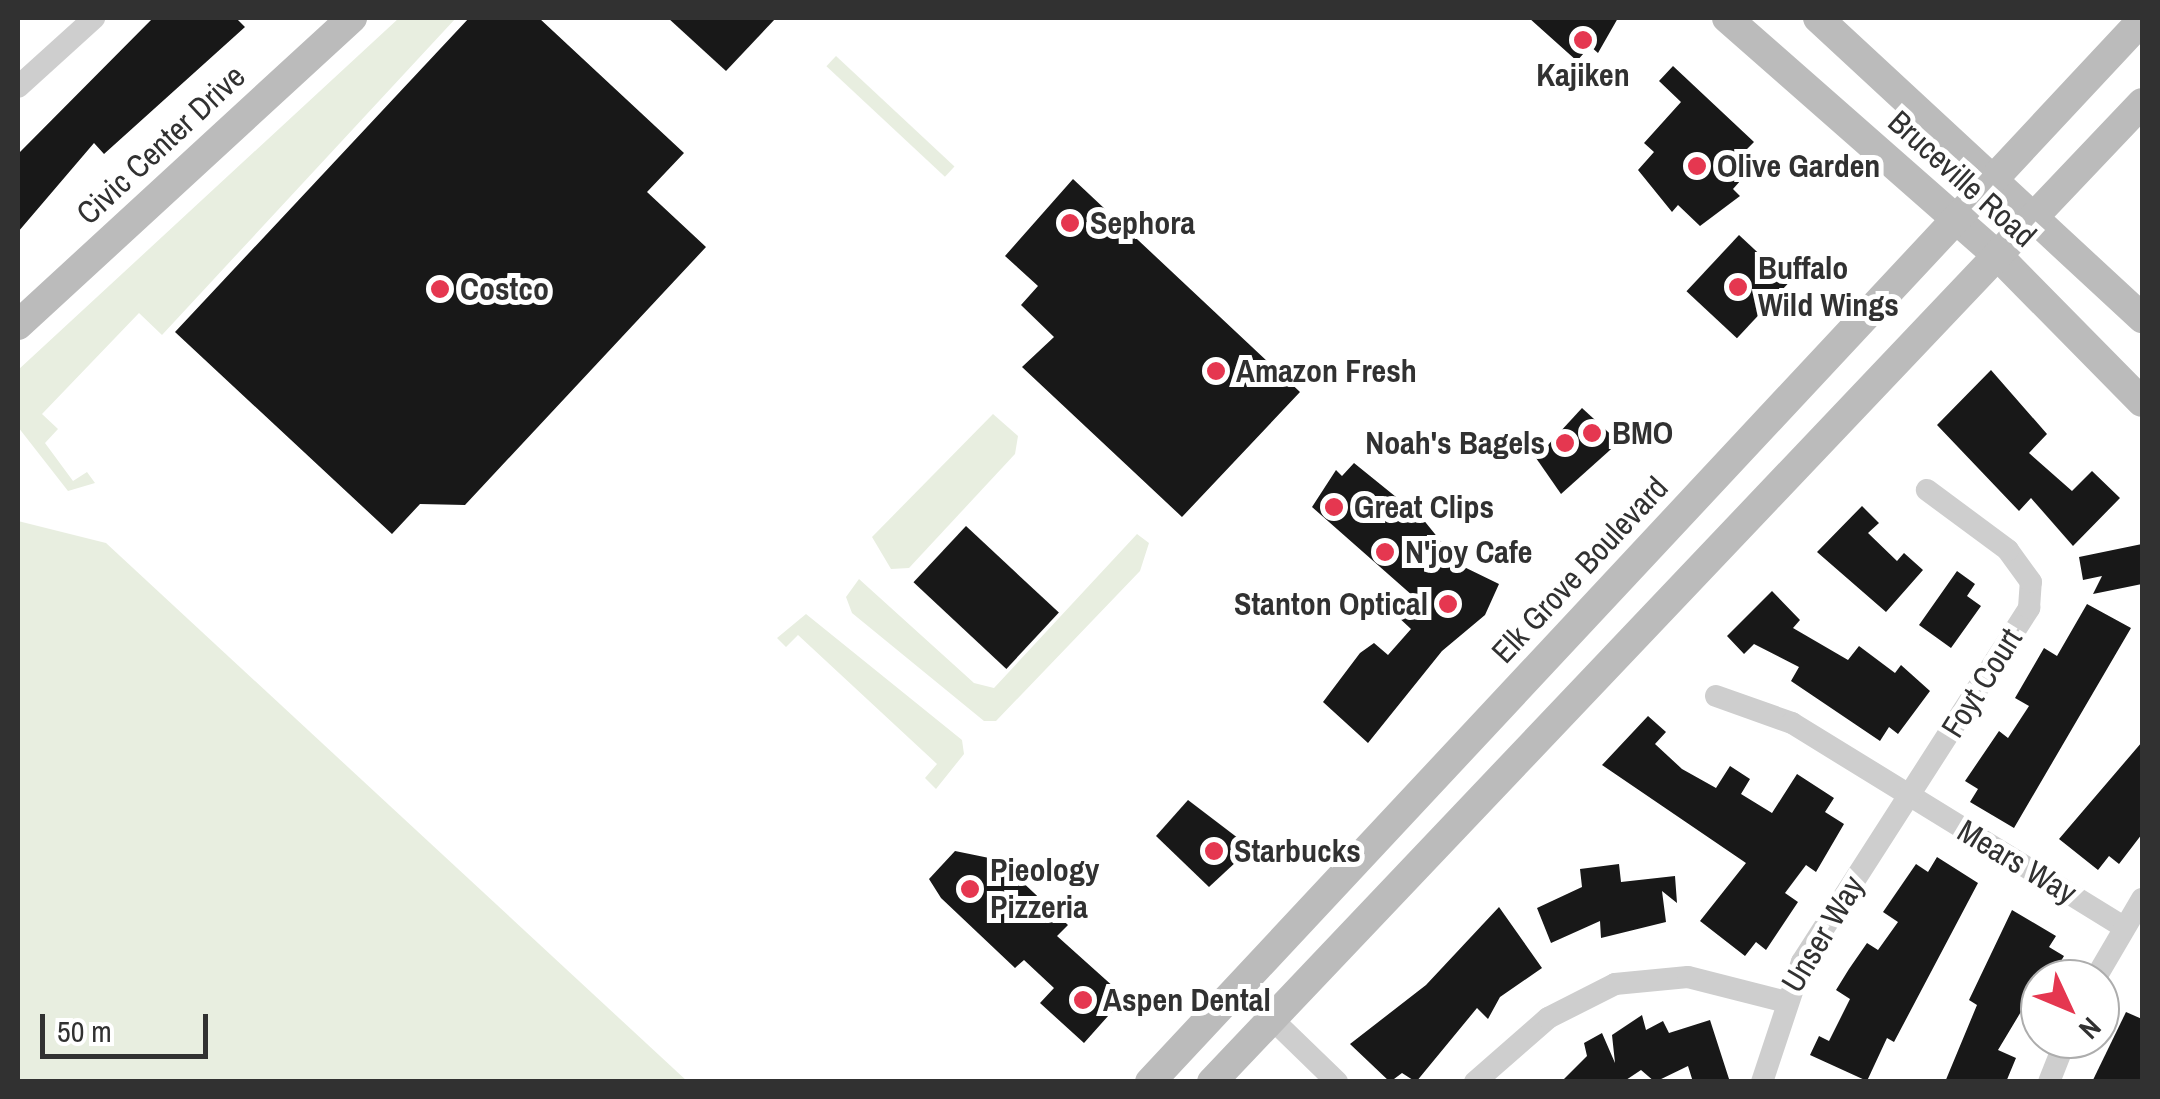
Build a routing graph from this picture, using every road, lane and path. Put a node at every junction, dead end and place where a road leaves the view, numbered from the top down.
1 (94, 18) edge
2 (352, 18) edge
3 (1726, 18) edge
4 (1818, 18) edge
5 (2142, 20) edge
6 (23, 71) edge
7 (2142, 103) edge
8 (1996, 174) junction
9 (2038, 212) junction
10 (1956, 218) junction
11 (1998, 255) junction
12 (2142, 318) edge
13 (18, 325) edge
14 (2142, 402) edge
15 (1927, 490) dead end
16 (1716, 696) dead end
17 (1909, 797) junction
18 (2142, 898) edge
19 (2124, 927) junction
20 (2106, 959) edge
21 (1783, 1001) junction
22 (1271, 1018) junction
23 (1150, 1082) edge
24 (1212, 1082) edge
25 (1337, 1082) edge
26 (1475, 1082) edge
27 (1762, 1082) edge

1 - 6 street
2 - 13 main road, Civic Center Drive
3 - 10 main road, Bruceville Road
4 - 8 main road, Bruceville Road
5 - 8 main road, Elk Grove Boulevard
7 - 9 main road
8 - 9 main road, Bruceville Road
8 - 10 main road, Elk Grove Boulevard
9 - 11 main road
9 - 12 main road, Bruceville Road
10 - 11 main road, Bruceville Road
10 - 23 main road, Elk Grove Boulevard
11 - 14 main road, Bruceville Road
11 - 22 main road
15 - 17 street, Foyt Court
16 - 17 street, Mears Way
17 - 19 street, Mears Way
17 - 21 street, Unser Way
18 - 19 street
19 - 20 street
21 - 26 street
21 - 27 street, Unser Way
22 - 24 main road
22 - 25 street

